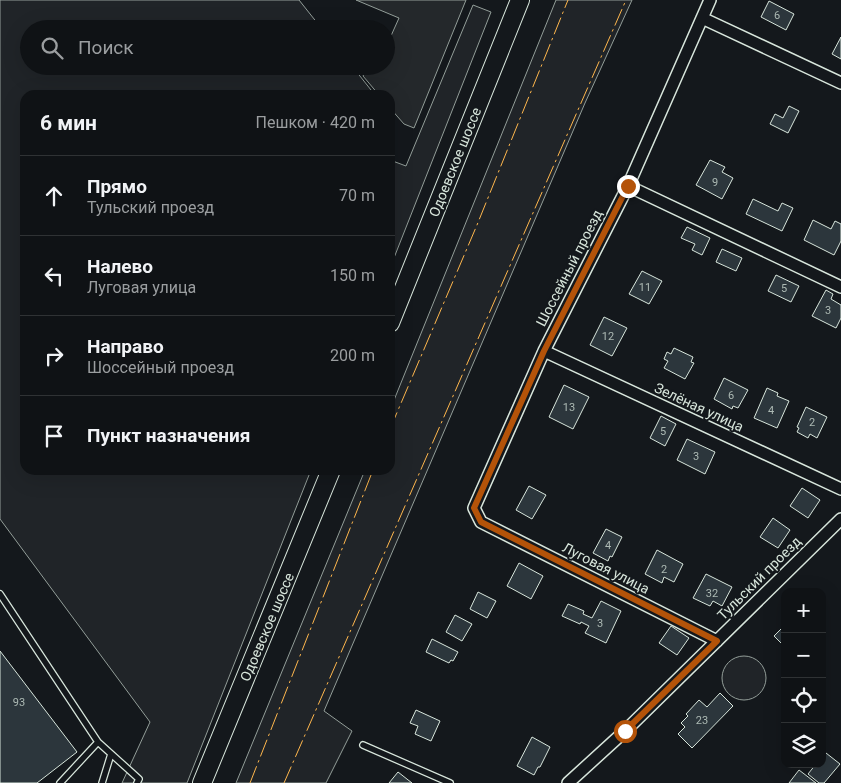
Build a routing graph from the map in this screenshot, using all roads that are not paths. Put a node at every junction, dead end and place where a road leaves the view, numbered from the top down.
1 (520, 0) edge
2 (710, 0) edge
3 (702, 18) junction
4 (841, 83) edge
5 (628, 186) junction
6 (841, 287) edge
7 (395, 311) edge
8 (544, 351) junction
9 (329, 475) edge
10 (841, 489) edge
11 (841, 519) edge
12 (481, 522) joint
13 (0, 594) edge
14 (717, 641) junction
15 (98, 742) junction
16 (363, 745) dead end
17 (112, 754) junction
18 (60, 783) edge
19 (102, 783) edge
20 (137, 783) edge
21 (202, 783) edge
22 (450, 783) edge
23 (568, 783) edge

1 - 7 main road, Одоевское шоссе
2 - 3 street, Шоссейный проезд
3 - 4 street
3 - 5 street, Шоссейный проезд
5 - 6 street
5 - 8 street, Шоссейный проезд
8 - 10 street, Зелёная улица
8 - 12 street, Шоссейный проезд
9 - 21 main road, Одоевское шоссе
11 - 14 street, Тульский проезд
12 - 14 street, Луговая улица
13 - 15 lane
14 - 23 street, Тульский проезд
15 - 17 lane
15 - 18 lane
16 - 22 lane
17 - 19 lane
17 - 20 lane

